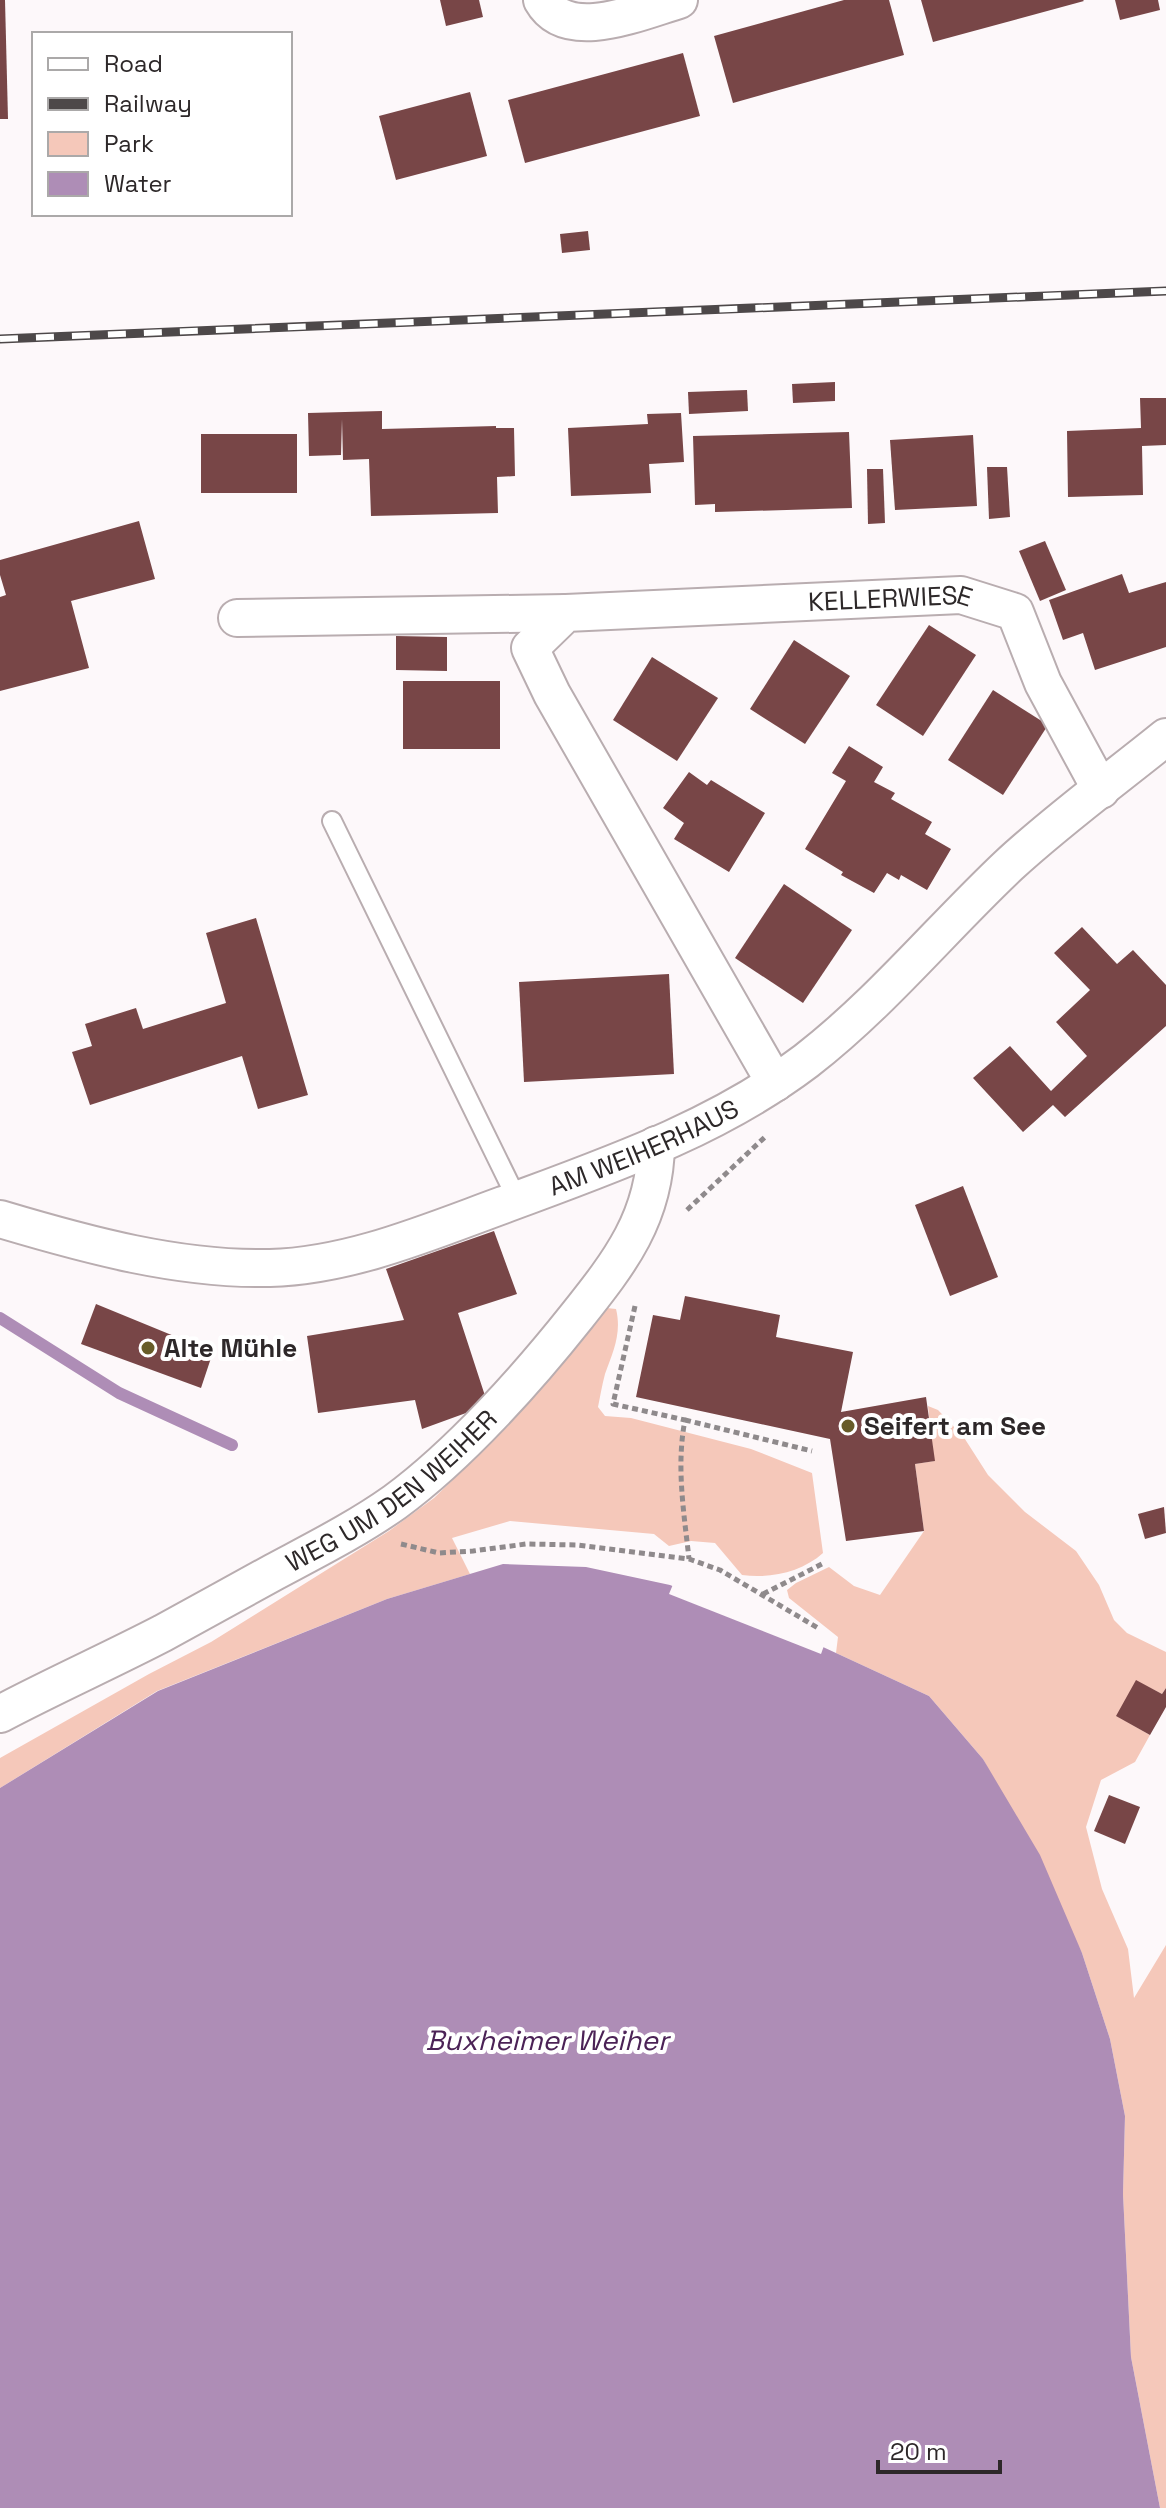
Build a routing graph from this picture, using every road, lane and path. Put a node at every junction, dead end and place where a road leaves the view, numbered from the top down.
1 (542, 0) edge
2 (679, 0) edge
3 (566, 613) junction
4 (237, 618) dead end
5 (1166, 737) edge
6 (1101, 790) junction
7 (332, 821) dead end
8 (775, 1083) junction
9 (656, 1145) junction
10 (517, 1199) junction
11 (0, 1219) edge
12 (636, 1294) dead end
13 (685, 1420) junction
14 (812, 1451) dead end
15 (361, 1523) junction
16 (689, 1559) junction
17 (822, 1564) dead end
18 (762, 1594) junction
19 (818, 1628) dead end
20 (0, 1714) edge

1 - 2 street
3 - 4 street, KELLERWIESE
3 - 6 street, KELLERWIESE
3 - 8 street
5 - 6 street, AM WEIHERHAUS
6 - 8 street, AM WEIHERHAUS
7 - 10 lane
8 - 9 street, AM WEIHERHAUS
9 - 10 street, AM WEIHERHAUS
9 - 15 street, WEG UM DEN WEIHER
10 - 11 street, AM WEIHERHAUS
12 - 13 path
13 - 14 path
13 - 16 path
15 - 16 path
15 - 20 street, WEG UM DEN WEIHER
16 - 18 path
17 - 18 path
18 - 19 path

